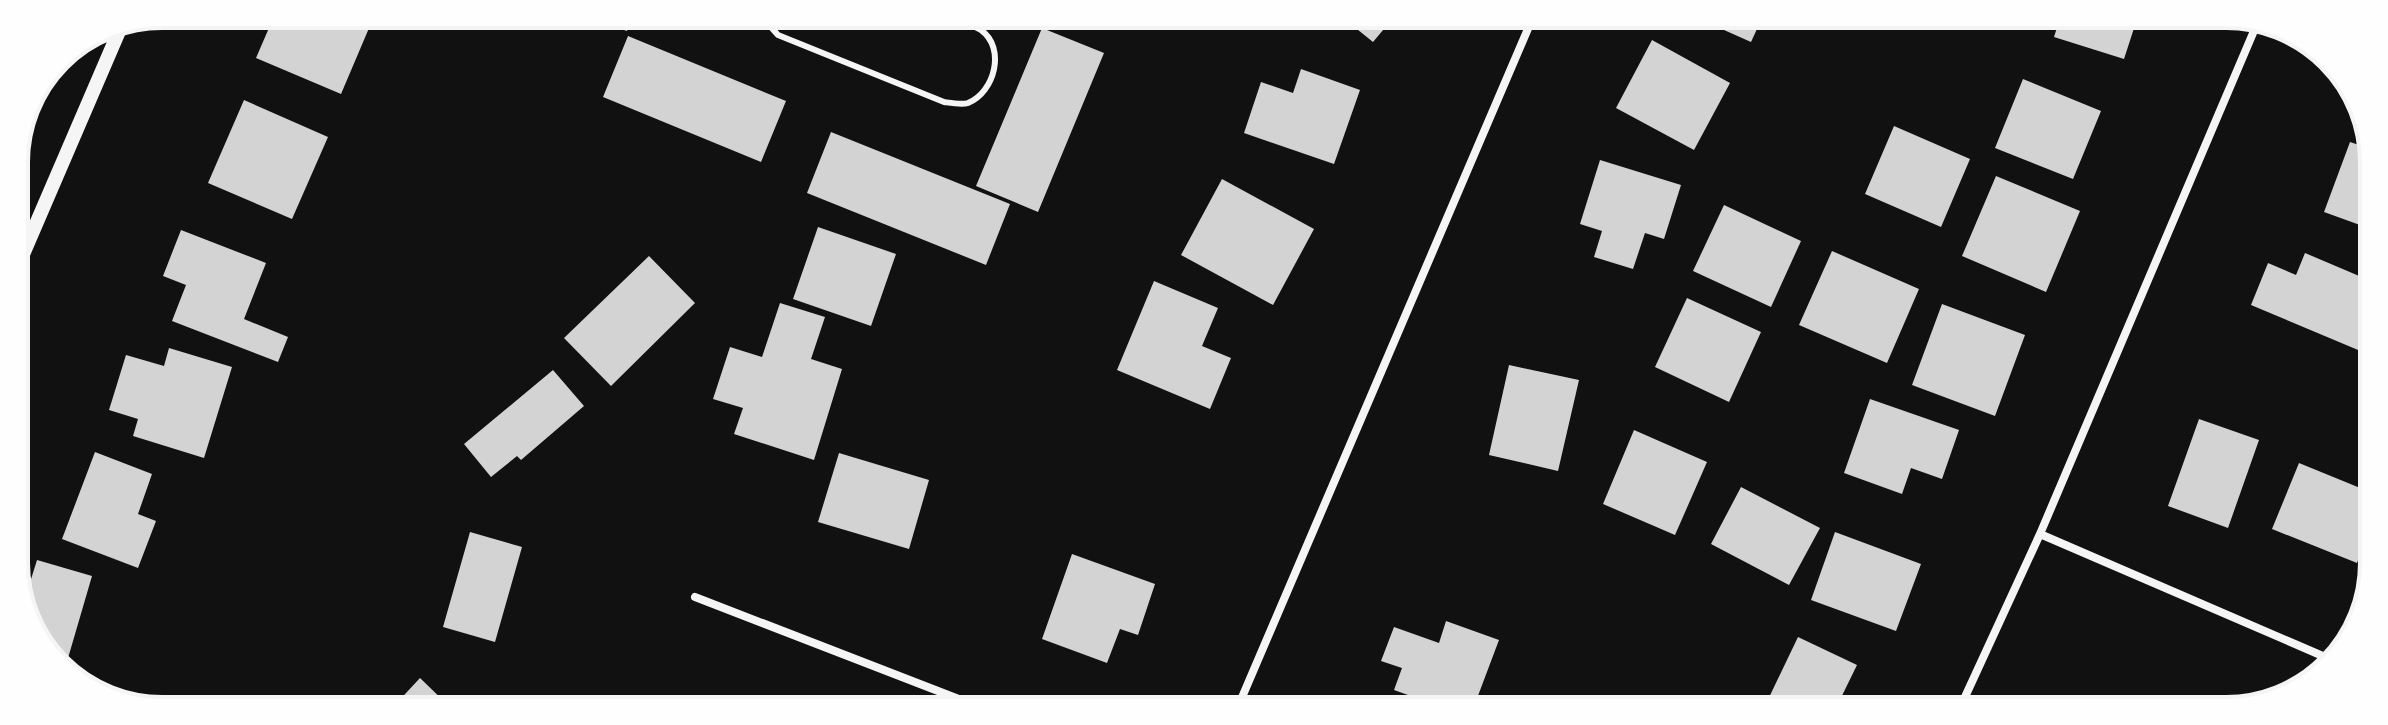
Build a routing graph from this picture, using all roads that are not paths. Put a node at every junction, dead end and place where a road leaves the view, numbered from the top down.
1 (772, 28) edge
2 (975, 28) edge
3 (1528, 28) edge
4 (2254, 31) edge
5 (117, 36) edge
6 (28, 243) edge
7 (2040, 534) junction
8 (695, 597) dead end
9 (2322, 656) edge
10 (954, 697) edge
11 (1242, 697) edge
12 (1965, 697) edge

1 - 2 lane
3 - 11 street
4 - 7 street
5 - 6 street
7 - 9 street
7 - 12 street
8 - 10 street

